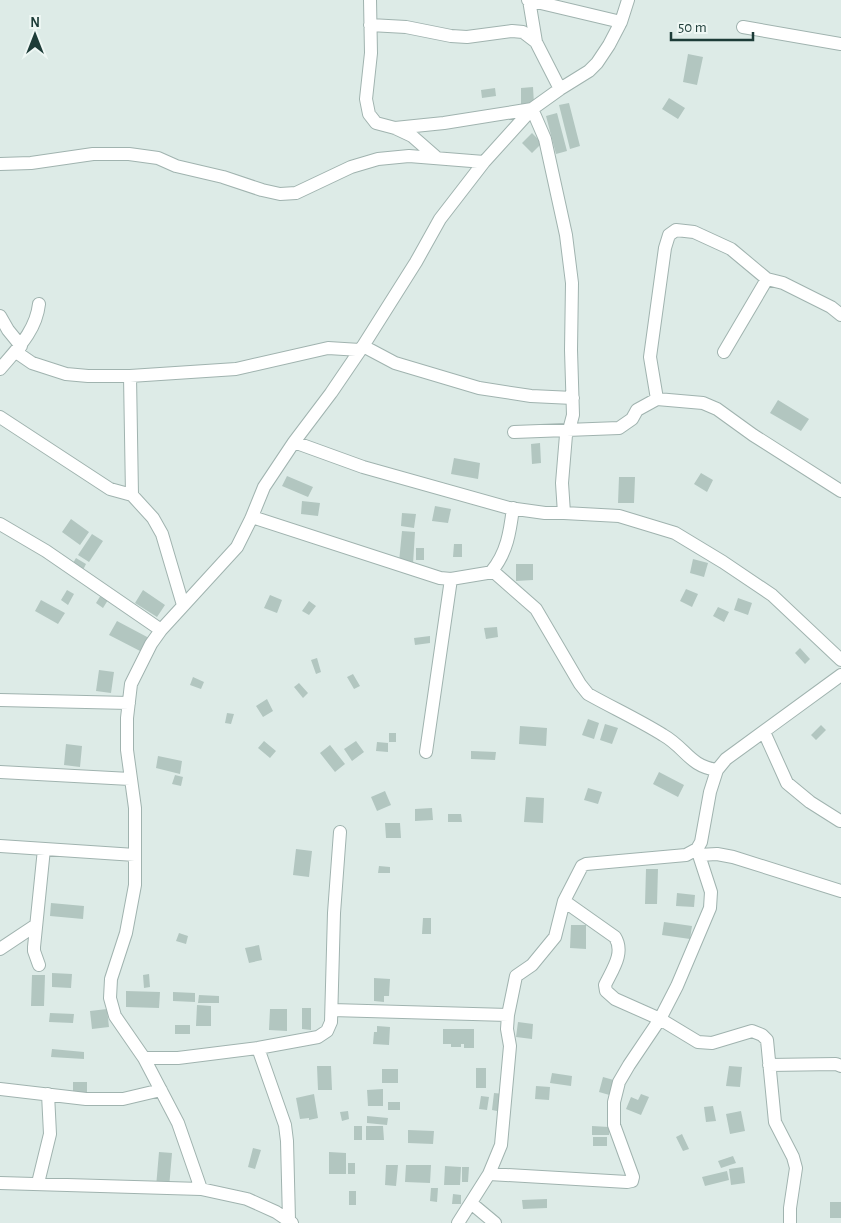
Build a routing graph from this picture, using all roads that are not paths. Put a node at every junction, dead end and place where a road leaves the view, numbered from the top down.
1 (370, 0) edge
2 (529, 0) edge
3 (628, 0) edge
4 (621, 22) junction
5 (370, 25) junction
6 (742, 27) dead end
7 (536, 42) junction
8 (841, 44) edge
9 (560, 89) junction
10 (532, 110) junction
11 (395, 128) junction
12 (436, 157) junction
13 (484, 162) junction
14 (0, 164) edge
15 (767, 279) junction
16 (39, 304) dead end
17 (841, 314) edge
18 (0, 316) edge
19 (362, 348) junction
20 (18, 349) junction
21 (724, 352) dead end
22 (0, 369) edge
23 (130, 376) junction
24 (573, 398) junction
25 (657, 400) junction
26 (0, 417) edge
27 (569, 430) junction
28 (514, 432) dead end
29 (294, 442) junction
30 (841, 491) edge
31 (132, 495) junction
32 (513, 508) junction
33 (564, 513) junction
34 (252, 517) junction
35 (0, 524) edge
36 (491, 572) junction
37 (451, 579) junction
38 (183, 605) junction
39 (160, 630) junction
40 (841, 660) edge
41 (841, 675) edge
42 (0, 700) edge
43 (129, 703) junction
44 (764, 732) junction
45 (426, 752) dead end
46 (717, 770) junction
47 (0, 772) edge
48 (130, 779) junction
49 (840, 821) edge
50 (340, 832) dead end
51 (0, 846) edge
52 (44, 849) junction
53 (698, 852) junction
54 (135, 855) junction
55 (841, 891) edge
56 (564, 902) junction
57 (36, 925) junction
58 (0, 949) edge
59 (39, 965) dead end
60 (332, 1010) junction
61 (508, 1015) junction
62 (660, 1019) junction
63 (258, 1048) junction
64 (144, 1058) junction
65 (769, 1065) junction
66 (841, 1066) edge
67 (0, 1089) edge
68 (161, 1090) junction
69 (48, 1094) junction
70 (489, 1174) junction
71 (0, 1183) edge
72 (38, 1184) junction
73 (201, 1190) junction
74 (471, 1202) junction
75 (291, 1222) edge
76 (458, 1223) edge
77 (495, 1223) edge
78 (790, 1223) edge

1 - 5 street
2 - 4 street
2 - 7 street
3 - 4 street
4 - 9 street
5 - 7 street
5 - 11 street
6 - 8 street
7 - 9 street
9 - 10 street
10 - 11 street
10 - 13 street
10 - 24 street
11 - 12 street
12 - 13 street
12 - 14 street
13 - 19 street
15 - 17 street
15 - 21 street
15 - 25 street
16 - 20 street
18 - 20 street
19 - 23 street
19 - 24 street
19 - 29 street
20 - 22 street
20 - 23 street
23 - 31 street
24 - 27 street
25 - 27 street
25 - 30 street
26 - 31 street
27 - 28 street
27 - 33 street
29 - 32 street
29 - 34 street
31 - 38 street
32 - 33 street
32 - 36 street
33 - 40 street
34 - 37 street
34 - 38 street
35 - 39 street
36 - 37 street
36 - 46 street
37 - 45 street
38 - 39 street
39 - 43 street
41 - 44 street
42 - 43 street
43 - 48 street
44 - 46 street
44 - 49 street
46 - 53 street
47 - 48 street
48 - 54 street
50 - 60 street
51 - 52 street
52 - 54 street
52 - 57 street
53 - 55 street
53 - 56 street
53 - 62 street
54 - 64 street
56 - 61 street
56 - 62 street
57 - 58 street
57 - 59 street
60 - 61 street
60 - 63 street
61 - 70 street
62 - 65 street
62 - 70 street
63 - 64 street
63 - 75 street
64 - 68 street
65 - 66 street
65 - 78 street
67 - 69 street
68 - 69 street
68 - 73 street
69 - 72 street
70 - 74 street
71 - 72 street
72 - 73 street
73 - 75 street
74 - 76 street
74 - 77 street

